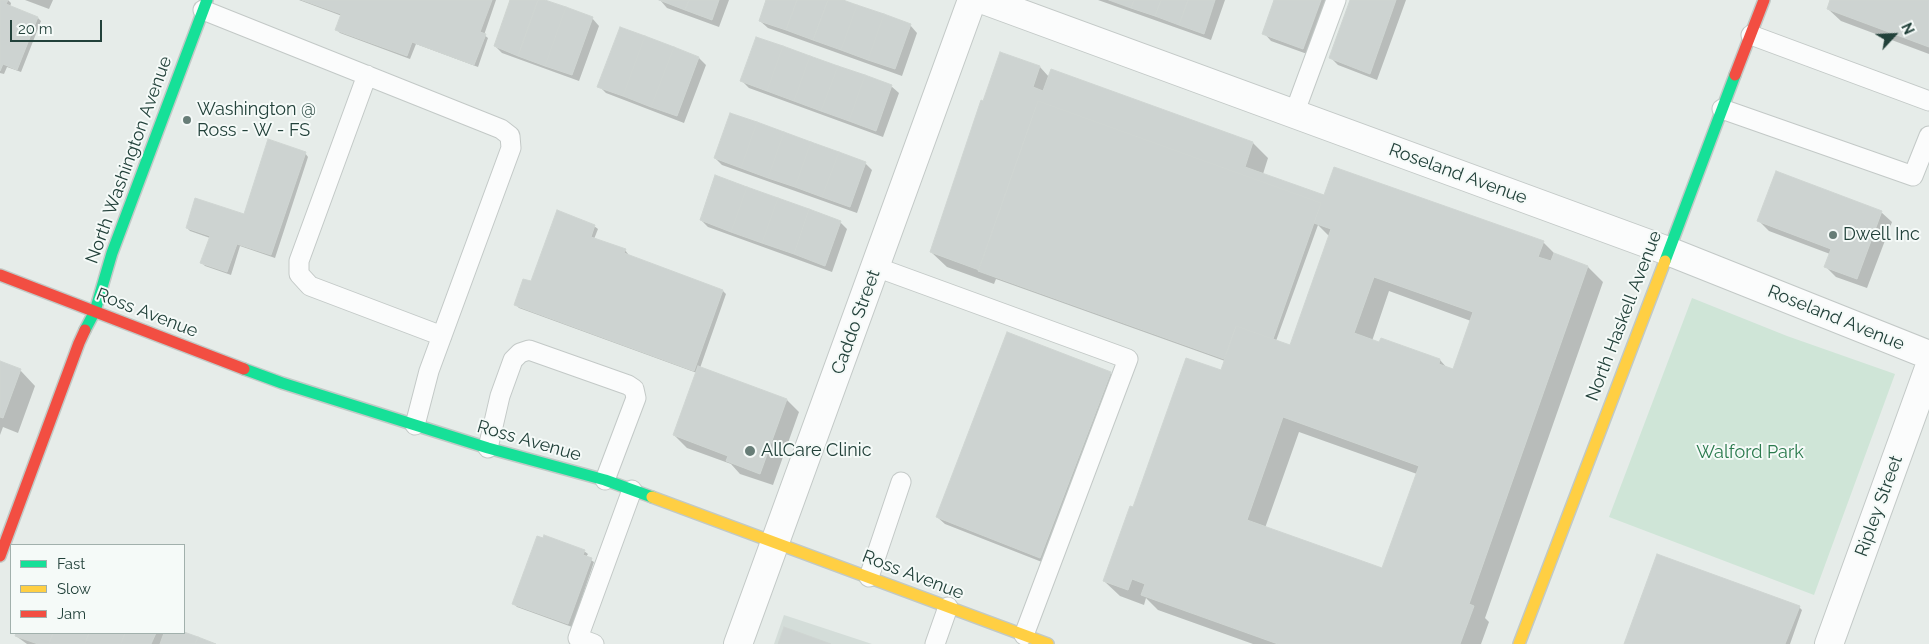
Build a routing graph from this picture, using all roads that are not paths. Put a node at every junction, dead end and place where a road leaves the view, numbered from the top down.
1 (972, 0) edge
2 (984, 0) edge
3 (1336, 0) edge
4 (1764, 0) edge
5 (205, 5) edge
6 (1751, 35) junction
7 (367, 75) junction
8 (1929, 101) edge
9 (1722, 110) junction
10 (1294, 114) junction
11 (1929, 136) edge
12 (1668, 251) junction
13 (876, 267) junction
14 (0, 275) edge
15 (95, 312) junction
16 (442, 336) junction
17 (1929, 355) edge
18 (1929, 368) edge
19 (415, 425) junction
20 (488, 448) junction
21 (605, 480) junction
22 (900, 482) dead end
23 (632, 490) junction
24 (776, 542) junction
25 (0, 556) edge
26 (869, 577) junction
27 (948, 607) junction
28 (1024, 635) junction
29 (594, 644) edge
30 (738, 644) edge
31 (935, 644) edge
32 (1048, 644) edge
33 (1519, 644) edge
34 (1829, 644) edge

1 - 13 street, Caddo Street
2 - 10 street, Roseland Avenue
3 - 10 lane
4 - 6 main road, North Haskell Avenue
5 - 7 lane
5 - 15 main road, North Washington Avenue
6 - 8 lane
6 - 9 main road, North Haskell Avenue
7 - 16 lane
7 - 16 lane
9 - 11 lane
9 - 12 main road, North Haskell Avenue
10 - 12 street, Roseland Avenue
12 - 17 street, Roseland Avenue
12 - 33 main road, North Haskell Avenue
13 - 24 street, Caddo Street
13 - 28 lane
14 - 15 main road, Ross Avenue
15 - 19 main road, Ross Avenue
15 - 25 main road, North Washington Avenue
16 - 19 lane
18 - 34 street, Ripley Street
19 - 20 main road, Ross Avenue
20 - 21 main road, Ross Avenue
20 - 21 lane
21 - 23 main road, Ross Avenue
22 - 26 lane
23 - 24 main road, Ross Avenue
23 - 29 lane
24 - 26 main road, Ross Avenue
24 - 30 street, Caddo Street
26 - 27 main road, Ross Avenue
27 - 28 main road, Ross Avenue
27 - 31 lane
28 - 32 main road, Ross Avenue

